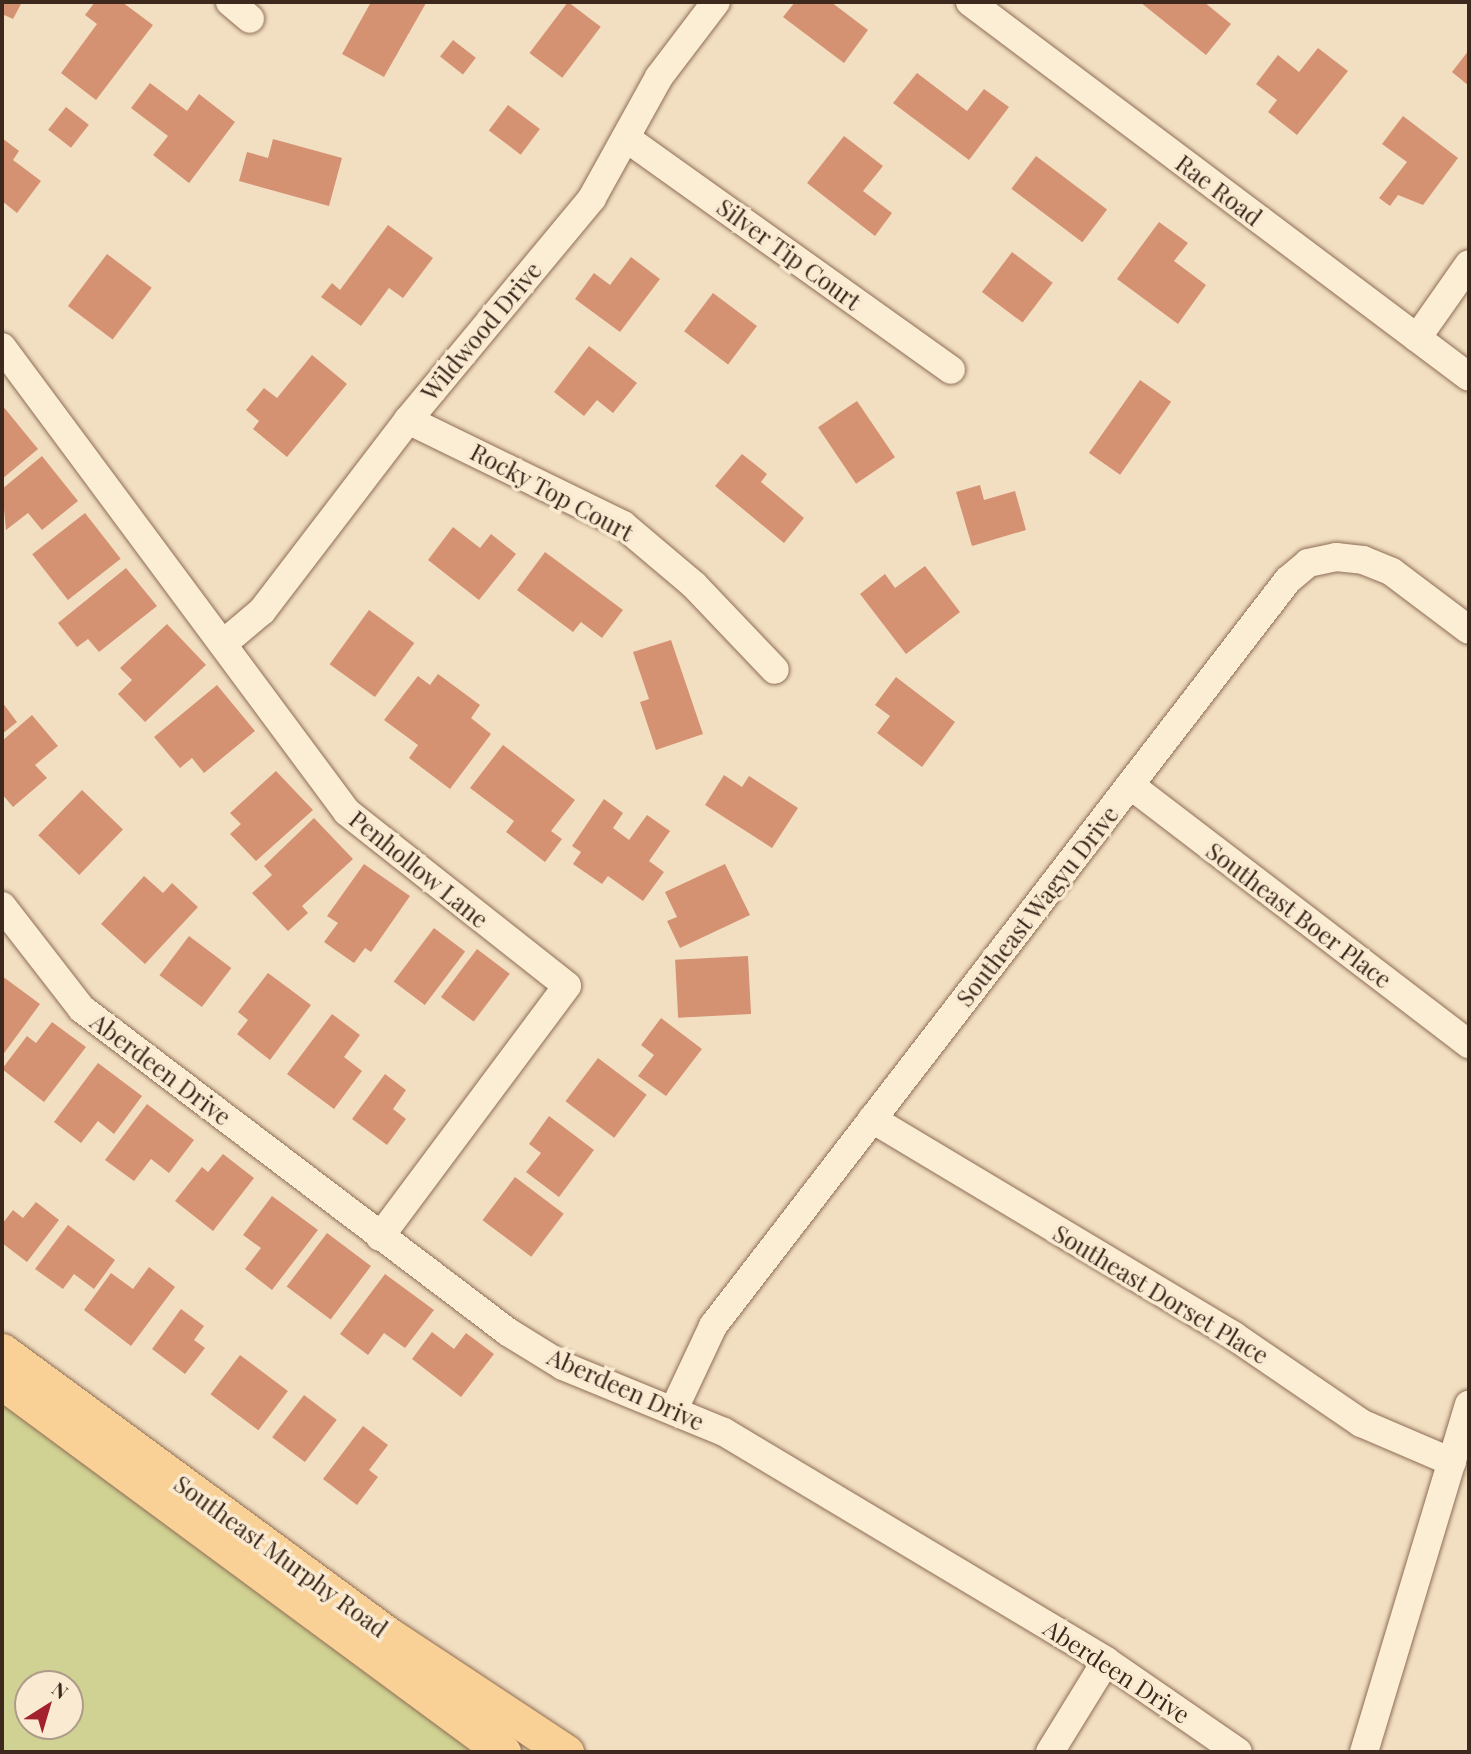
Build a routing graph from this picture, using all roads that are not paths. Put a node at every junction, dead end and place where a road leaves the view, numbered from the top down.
1 (716, 2) edge
2 (970, 2) edge
3 (626, 138) junction
4 (1469, 264) edge
5 (1417, 338) junction
6 (2, 347) edge
7 (951, 370) dead end
8 (1469, 377) edge
9 (408, 420) junction
10 (1469, 630) edge
11 (224, 643) junction
12 (775, 670) dead end
13 (1130, 785) junction
14 (2, 906) edge
15 (1469, 1044) edge
16 (872, 1119) junction
17 (380, 1237) junction
18 (2, 1351) edge
19 (2, 1382) edge
20 (1469, 1404) edge
21 (674, 1409) junction
22 (1452, 1462) junction
23 (1106, 1661) junction
24 (503, 1752) edge
25 (566, 1752) edge
26 (1050, 1752) edge
27 (1238, 1752) edge
28 (1364, 1752) edge

1 - 3 street, Wildwood Drive
2 - 5 street, Rae Road
3 - 7 street, Silver Tip Court
3 - 9 street, Wildwood Drive
4 - 5 street
5 - 8 street, Rae Road
6 - 11 street, Penhollow Lane
9 - 11 street, Wildwood Drive
9 - 12 street, Rocky Top Court
10 - 13 street, Southeast Wagyu Drive
11 - 17 street, Penhollow Lane
13 - 15 street, Southeast Boer Place
13 - 16 street, Southeast Wagyu Drive
14 - 17 street, Aberdeen Drive
16 - 21 street, Southeast Wagyu Drive
16 - 22 street, Southeast Dorset Place
17 - 21 street, Aberdeen Drive
18 - 25 main road, Southeast Murphy Road
19 - 24 main road, Southeast Murphy Road
20 - 22 street
21 - 23 street, Aberdeen Drive
22 - 28 street
23 - 26 street
23 - 27 street, Aberdeen Drive

